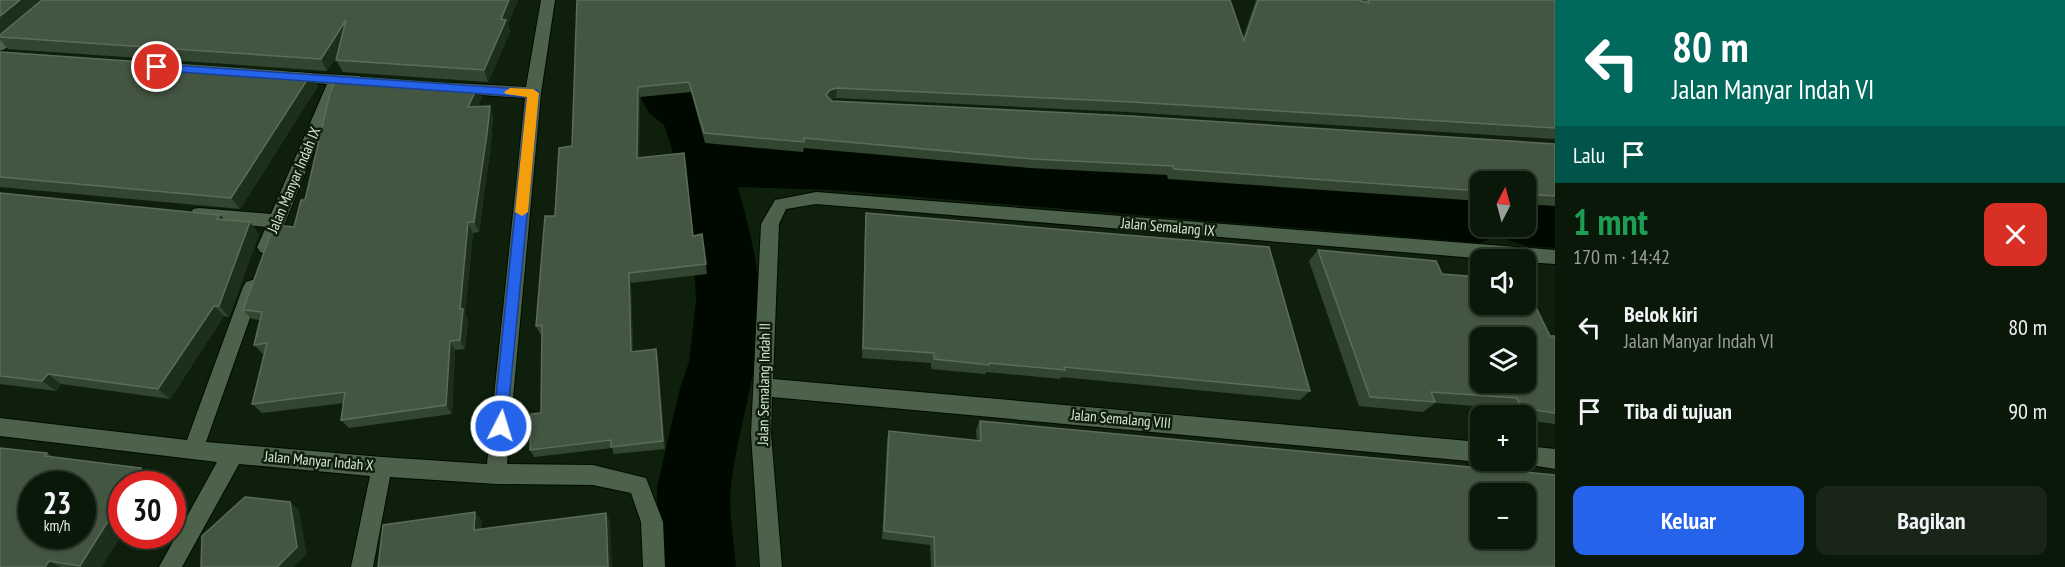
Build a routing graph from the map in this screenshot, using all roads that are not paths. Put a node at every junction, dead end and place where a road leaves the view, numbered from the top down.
1 (56, 0) edge
2 (548, 0) edge
3 (0, 46) edge
4 (278, 76) edge
5 (336, 80) junction
6 (371, 82) edge
7 (440, 87) edge
8 (533, 93) junction
9 (781, 204) joint
10 (184, 213) edge
11 (275, 221) junction
12 (1555, 257) edge
13 (762, 387) junction
14 (0, 427) edge
15 (193, 450) junction
16 (1470, 451) edge
17 (232, 454) junction
18 (1536, 457) edge
19 (1555, 459) edge
20 (382, 467) junction
21 (496, 474) junction
22 (170, 567) edge
23 (362, 567) edge
24 (654, 567) edge
25 (771, 567) edge

1 - 3 street
2 - 8 street
4 - 5 street
5 - 6 street
5 - 11 street, Jalan Manyar Indah IX
7 - 8 street
8 - 21 street
9 - 12 street, Jalan Semalang IX
9 - 13 street, Jalan Semalang Indah II
10 - 11 street
11 - 15 street, Jalan Manyar Indah IX
13 - 16 street, Jalan Semalang VIII
13 - 25 street, Jalan Semalang Indah II
14 - 15 street, Jalan Manyar Indah X
15 - 17 street, Jalan Manyar Indah X
17 - 20 street, Jalan Manyar Indah X
17 - 22 street
18 - 19 street
20 - 21 street, Jalan Manyar Indah X
20 - 23 street
21 - 24 street, Jalan Manyar Indah X

